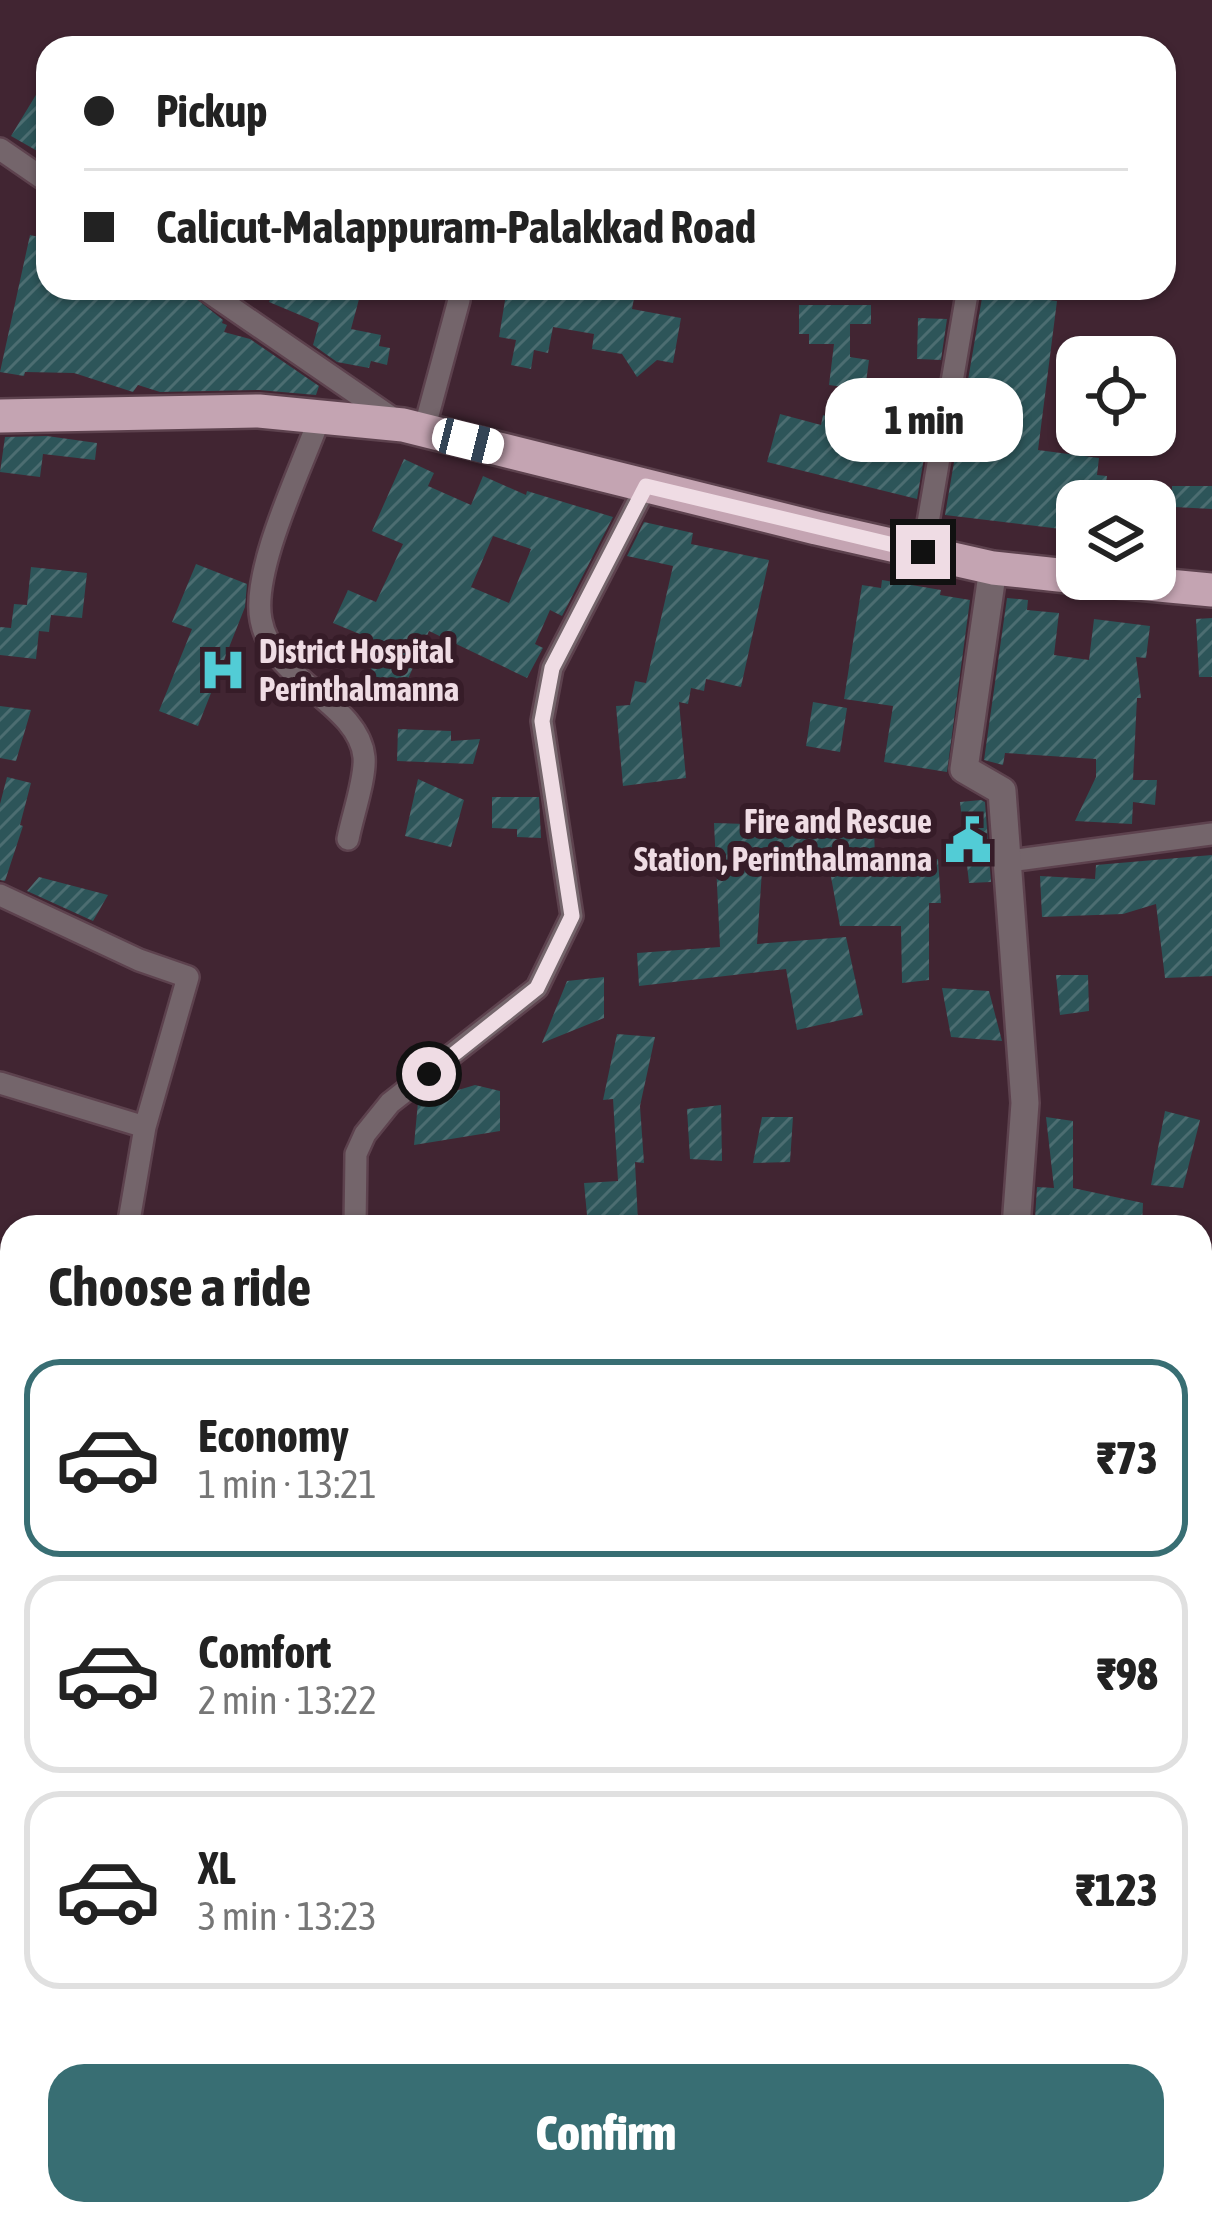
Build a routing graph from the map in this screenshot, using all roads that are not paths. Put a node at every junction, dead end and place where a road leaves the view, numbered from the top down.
1 (0, 149) edge
2 (36, 174) edge
3 (220, 300) edge
4 (458, 300) dead end
5 (966, 300) edge
6 (0, 416) edge
7 (320, 417) junction
8 (413, 428) junction
9 (646, 486) junction
10 (923, 552) junction
11 (993, 568) junction
12 (1056, 575) edge
13 (1176, 587) edge
14 (1212, 590) edge
15 (1212, 834) edge
16 (348, 839) dead end
17 (1010, 861) junction
18 (0, 896) edge
19 (0, 1083) edge
20 (145, 1127) junction
21 (130, 1215) edge
22 (355, 1215) edge
23 (1017, 1215) edge

1 - 2 street
3 - 8 street
4 - 8 street
5 - 10 street
6 - 7 highway
7 - 8 highway
7 - 16 street
8 - 9 highway
9 - 10 highway
9 - 22 street
10 - 11 highway
11 - 12 highway
11 - 17 street
13 - 14 highway
15 - 17 street
17 - 23 street
18 - 20 street
19 - 20 street
20 - 21 street

